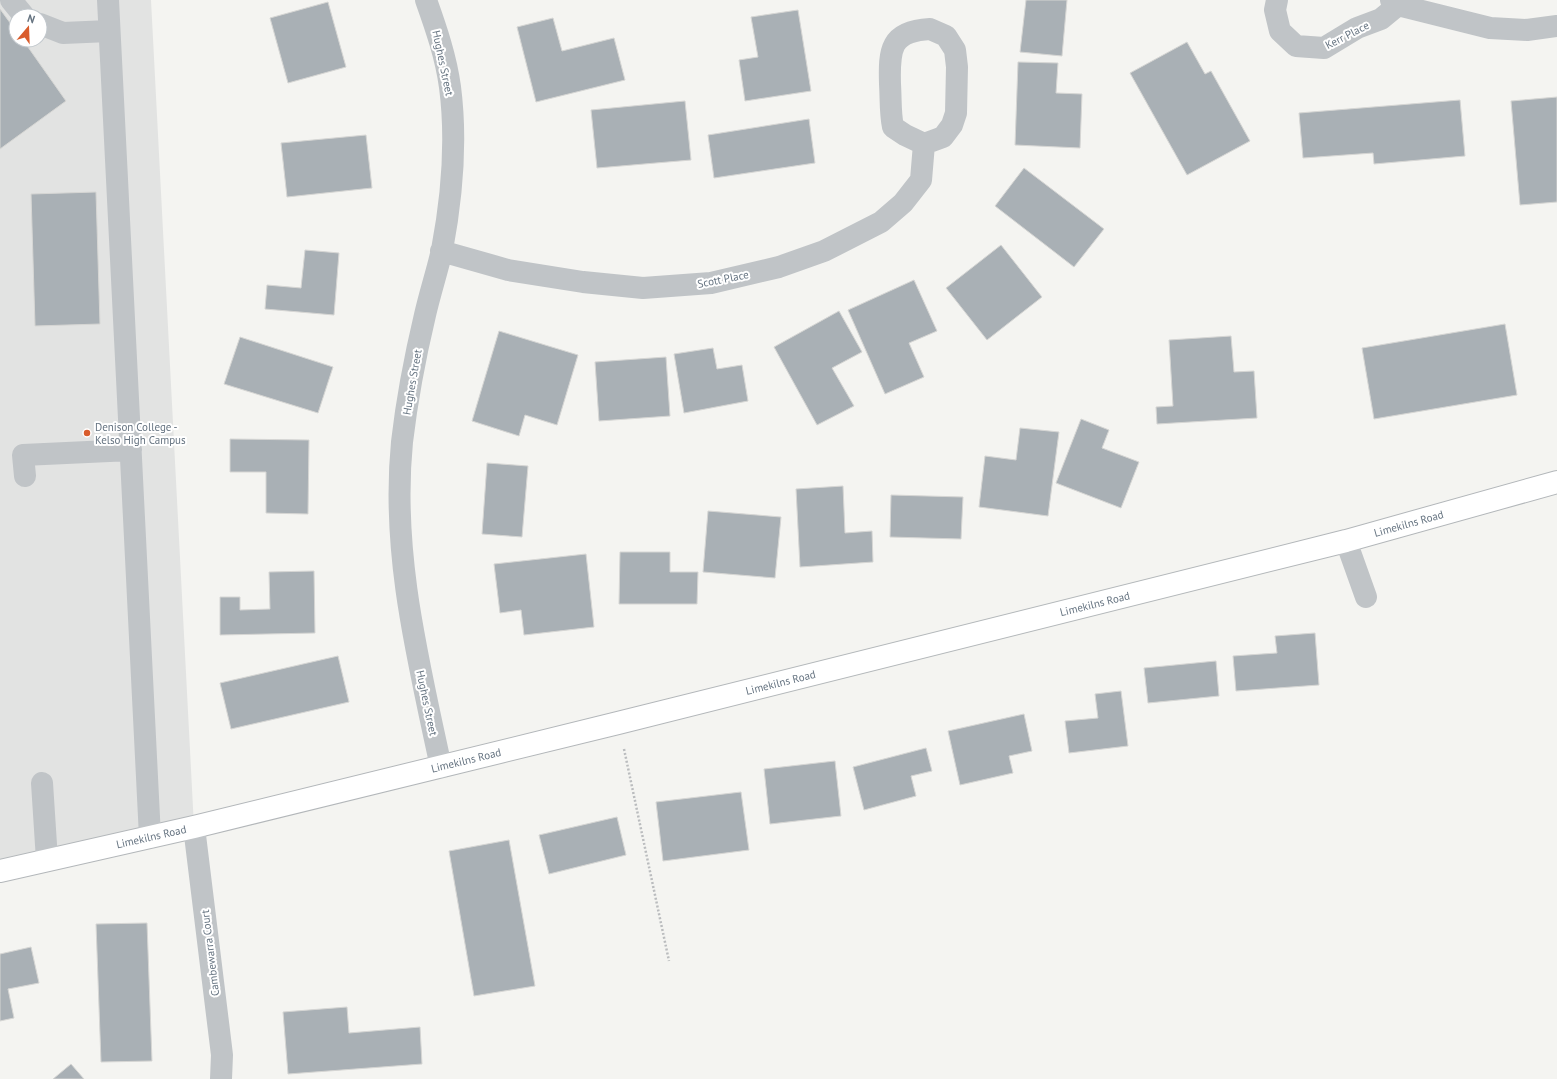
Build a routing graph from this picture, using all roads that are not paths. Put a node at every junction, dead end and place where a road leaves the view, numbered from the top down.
1 (10, 0) edge
2 (108, 0) edge
3 (426, 0) edge
4 (1276, 0) edge
5 (1394, 2) edge
6 (17, 8) edge
7 (1557, 26) edge
8 (48, 27) edge
9 (109, 31) junction
10 (924, 144) junction
11 (442, 251) junction
12 (131, 450) junction
13 (25, 476) dead end
14 (1557, 482) edge
15 (1346, 541) junction
16 (1366, 597) dead end
17 (441, 767) junction
18 (42, 783) dead end
19 (194, 827) junction
20 (150, 836) junction
21 (47, 860) junction
22 (0, 871) edge
23 (221, 1079) edge

1 - 6 street
2 - 9 street
3 - 11 street, Hughes Street
4 - 5 street, Kerr Place
5 - 7 street, Kerr Place
8 - 9 street
9 - 12 street
10 - 10 street
10 - 11 street, Scott Place
11 - 17 street, Hughes Street
12 - 13 street
12 - 20 street
14 - 15 main road, Limekilns Road
15 - 16 street
15 - 17 main road, Limekilns Road
17 - 19 main road, Limekilns Road
18 - 21 street
19 - 20 main road, Limekilns Road
19 - 23 street, Cambewarra Court
20 - 21 main road, Limekilns Road
21 - 22 main road, Limekilns Road

